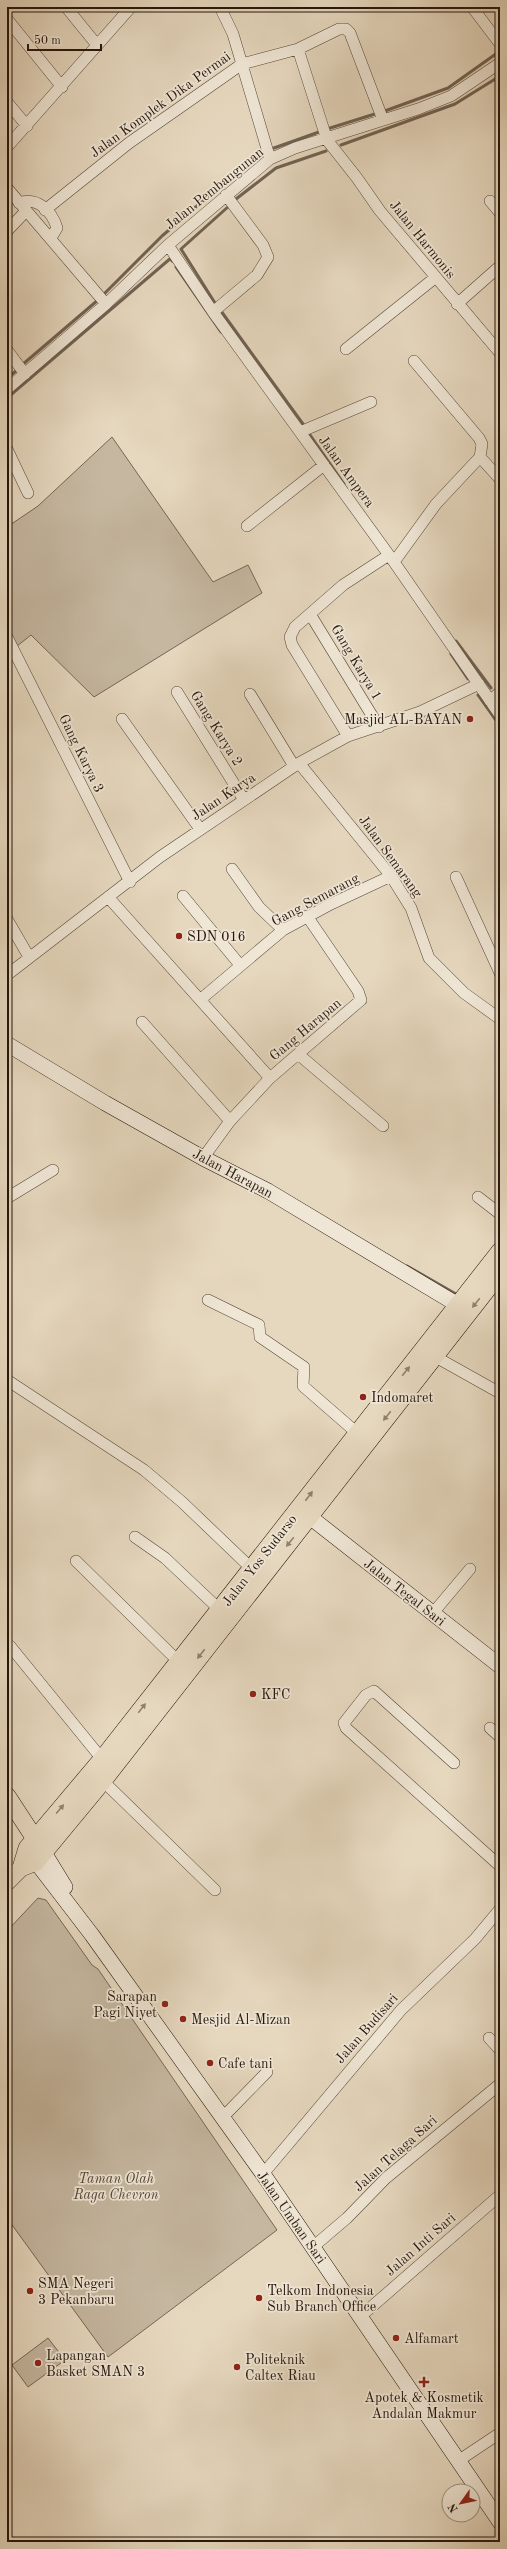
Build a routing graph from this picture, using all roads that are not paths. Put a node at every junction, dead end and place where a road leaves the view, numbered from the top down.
1 (66, 7) edge
2 (131, 7) edge
3 (220, 7) edge
4 (472, 7) edge
5 (7, 19) edge
6 (500, 44) edge
7 (97, 45) junction
8 (298, 49) junction
9 (500, 63) edge
10 (242, 64) junction
11 (62, 87) junction
12 (7, 102) edge
13 (383, 120) junction
14 (27, 126) junction
15 (327, 140) junction
16 (7, 147) edge
17 (270, 159) junction
18 (7, 188) edge
19 (226, 195) junction
20 (490, 201) dead end
21 (23, 207) junction
22 (45, 210) junction
23 (500, 213) edge
24 (7, 230) edge
25 (51, 238) junction
26 (168, 245) junction
27 (500, 266) edge
28 (436, 277) junction
29 (106, 304) junction
30 (457, 304) junction
31 (213, 312) junction
32 (346, 349) dead end
33 (7, 350) edge
34 (500, 353) edge
35 (414, 361) dead end
36 (25, 374) junction
37 (7, 389) edge
38 (371, 402) dead end
39 (300, 432) junction
40 (7, 449) edge
41 (480, 457) junction
42 (324, 465) junction
43 (500, 479) edge
44 (28, 493) dead end
45 (247, 526) dead end
46 (392, 558) junction
47 (310, 614) junction
48 (7, 637) edge
49 (479, 684) junction
50 (177, 692) dead end
51 (500, 692) edge
52 (250, 694) dead end
53 (490, 700) junction
54 (500, 715) edge
55 (122, 719) dead end
56 (379, 726) junction
57 (348, 736) junction
58 (297, 765) junction
59 (244, 800) junction
60 (200, 829) junction
61 (232, 869) dead end
62 (391, 876) junction
63 (456, 877) dead end
64 (130, 882) junction
65 (183, 896) dead end
66 (108, 897) junction
67 (307, 916) junction
68 (7, 919) edge
69 (283, 930) junction
70 (29, 957) junction
71 (240, 965) junction
72 (500, 973) edge
73 (7, 975) edge
74 (201, 999) junction
75 (500, 1018) edge
76 (142, 1022) dead end
77 (9, 1047) edge
78 (298, 1054) junction
79 (270, 1078) junction
80 (230, 1121) junction
81 (383, 1126) dead end
82 (204, 1157) junction
83 (53, 1170) dead end
84 (478, 1197) dead end
85 (7, 1198) edge
86 (500, 1214) edge
87 (500, 1251) edge
88 (499, 1277) edge
89 (208, 1300) dead end
90 (458, 1305) junction
91 (434, 1356) junction
92 (7, 1380) edge
93 (500, 1393) edge
94 (357, 1433) junction
95 (310, 1517) junction
96 (135, 1537) dead end
97 (76, 1561) dead end
98 (252, 1569) junction
99 (470, 1569) dead end
100 (220, 1610) junction
101 (433, 1613) junction
102 (213, 1629) junction
103 (10, 1646) dead end
104 (179, 1662) junction
105 (500, 1666) edge
106 (490, 1728) dead end
107 (500, 1738) edge
108 (102, 1759) junction
109 (454, 1763) dead end
110 (103, 1781) junction
111 (7, 1796) edge
112 (7, 1814) edge
113 (32, 1854) junction
114 (500, 1866) edge
115 (7, 1882) edge
116 (215, 1890) dead end
117 (500, 1909) edge
118 (489, 2038) dead end
119 (500, 2050) edge
120 (267, 2072) dead end
121 (500, 2084) edge
122 (222, 2118) junction
123 (263, 2174) junction
124 (500, 2195) edge
125 (313, 2247) junction
126 (361, 2316) junction
127 (500, 2433) edge
128 (458, 2461) junction
129 (500, 2522) edge

1 - 7 street
2 - 7 street
3 - 10 street
4 - 6 street
5 - 11 street
7 - 11 street
8 - 10 street, Jalan Komplek Dika Permai
8 - 13 street, Jalan Komplek Dika Permai
8 - 15 street
9 - 13 street, Jalan Pembangunan
10 - 17 street
10 - 22 street, Jalan Komplek Dika Permai
11 - 14 street
12 - 14 street
13 - 15 street, Jalan Pembangunan
14 - 16 street
15 - 17 street, Jalan Pembangunan
15 - 28 street, Jalan Harmonis
17 - 19 street, Jalan Pembangunan
18 - 21 street
19 - 26 street, Jalan Pembangunan
19 - 31 street
20 - 23 street
21 - 22 street
21 - 24 street
21 - 25 street
22 - 25 street
25 - 29 street
26 - 29 street, Jalan Pembangunan
26 - 31 street, Jalan Ampera
27 - 30 street
28 - 30 street, Jalan Harmonis
28 - 32 street
29 - 36 street, Jalan Pembangunan
30 - 34 street, Jalan Harmonis
31 - 39 street, Jalan Ampera
33 - 36 street
35 - 41 street
36 - 37 street, Jalan Pembangunan
38 - 39 street
39 - 42 street, Jalan Ampera
40 - 44 street
41 - 43 street
41 - 46 street
42 - 45 street
42 - 46 street, Jalan Ampera
46 - 47 street
46 - 49 street, Jalan Ampera
47 - 56 street, Gang Karya 1
47 - 57 street
48 - 64 street, Gang Karya 3
49 - 53 street, Jalan Ampera
49 - 56 street, Jalan Karya
50 - 59 street, Gang Karya 2
51 - 53 street
52 - 58 street, Jalan Semarang
53 - 54 street, Jalan Ampera
55 - 60 street
56 - 57 street, Jalan Karya
57 - 58 street, Jalan Karya
58 - 59 street, Jalan Karya
58 - 62 street, Jalan Semarang
59 - 60 street, Jalan Karya
60 - 64 street, Jalan Karya
61 - 69 street
62 - 67 street, Gang Semarang
62 - 75 street, Jalan Semarang
63 - 72 street
64 - 66 street, Jalan Karya
65 - 71 street
66 - 70 street, Jalan Karya
66 - 74 street
67 - 69 street, Gang Semarang
67 - 78 street, Gang Harapan
68 - 70 street
69 - 71 street, Gang Semarang
70 - 73 street, Jalan Karya
71 - 74 street, Gang Semarang
74 - 79 street
76 - 80 street
77 - 82 main road, Jalan Harapan
78 - 79 street, Gang Harapan
78 - 81 street
79 - 80 street, Gang Harapan
80 - 82 street, Gang Harapan
82 - 90 main road, Jalan Harapan
83 - 85 street
84 - 86 street
87 - 90 main road, Jalan Yos Sudarso
88 -> 91 main road, Jalan Yos Sudarso
89 - 94 street
94 -> 90 main road, Jalan Yos Sudarso
91 - 93 street
91 -> 95 main road, Jalan Yos Sudarso
92 - 98 street
98 -> 94 main road, Jalan Yos Sudarso
95 - 101 main road, Jalan Tegal Sari
95 -> 102 main road, Jalan Yos Sudarso
96 - 100 street
97 - 104 street
98 - 100 main road, Jalan Yos Sudarso
99 - 101 street
100 - 102 main road, Jalan Yos Sudarso
101 - 105 main road, Jalan Tegal Sari
102 - 104 main road, Jalan Yos Sudarso
102 -> 110 main road, Jalan Yos Sudarso
103 - 108 street
108 -> 104 main road, Jalan Yos Sudarso
106 - 107 street
113 -> 108 main road, Jalan Yos Sudarso
109 - 114 street
110 - 113 main road, Jalan Yos Sudarso
110 - 116 street
111 - 113 main road
112 - 113 main road
113 - 115 main road, Jalan Yos Sudarso
113 - 122 main road, Jalan Umban Sari
117 - 123 street, Jalan Budisari
118 - 119 street
120 - 122 street
121 - 125 street, Jalan Telaga Sari
122 - 123 main road, Jalan Umban Sari
123 - 125 main road, Jalan Umban Sari
124 - 126 street, Jalan Inti Sari
125 - 126 main road, Jalan Umban Sari
126 - 128 main road, Jalan Umban Sari
127 - 128 street
128 - 129 main road, Jalan Umban Sari

